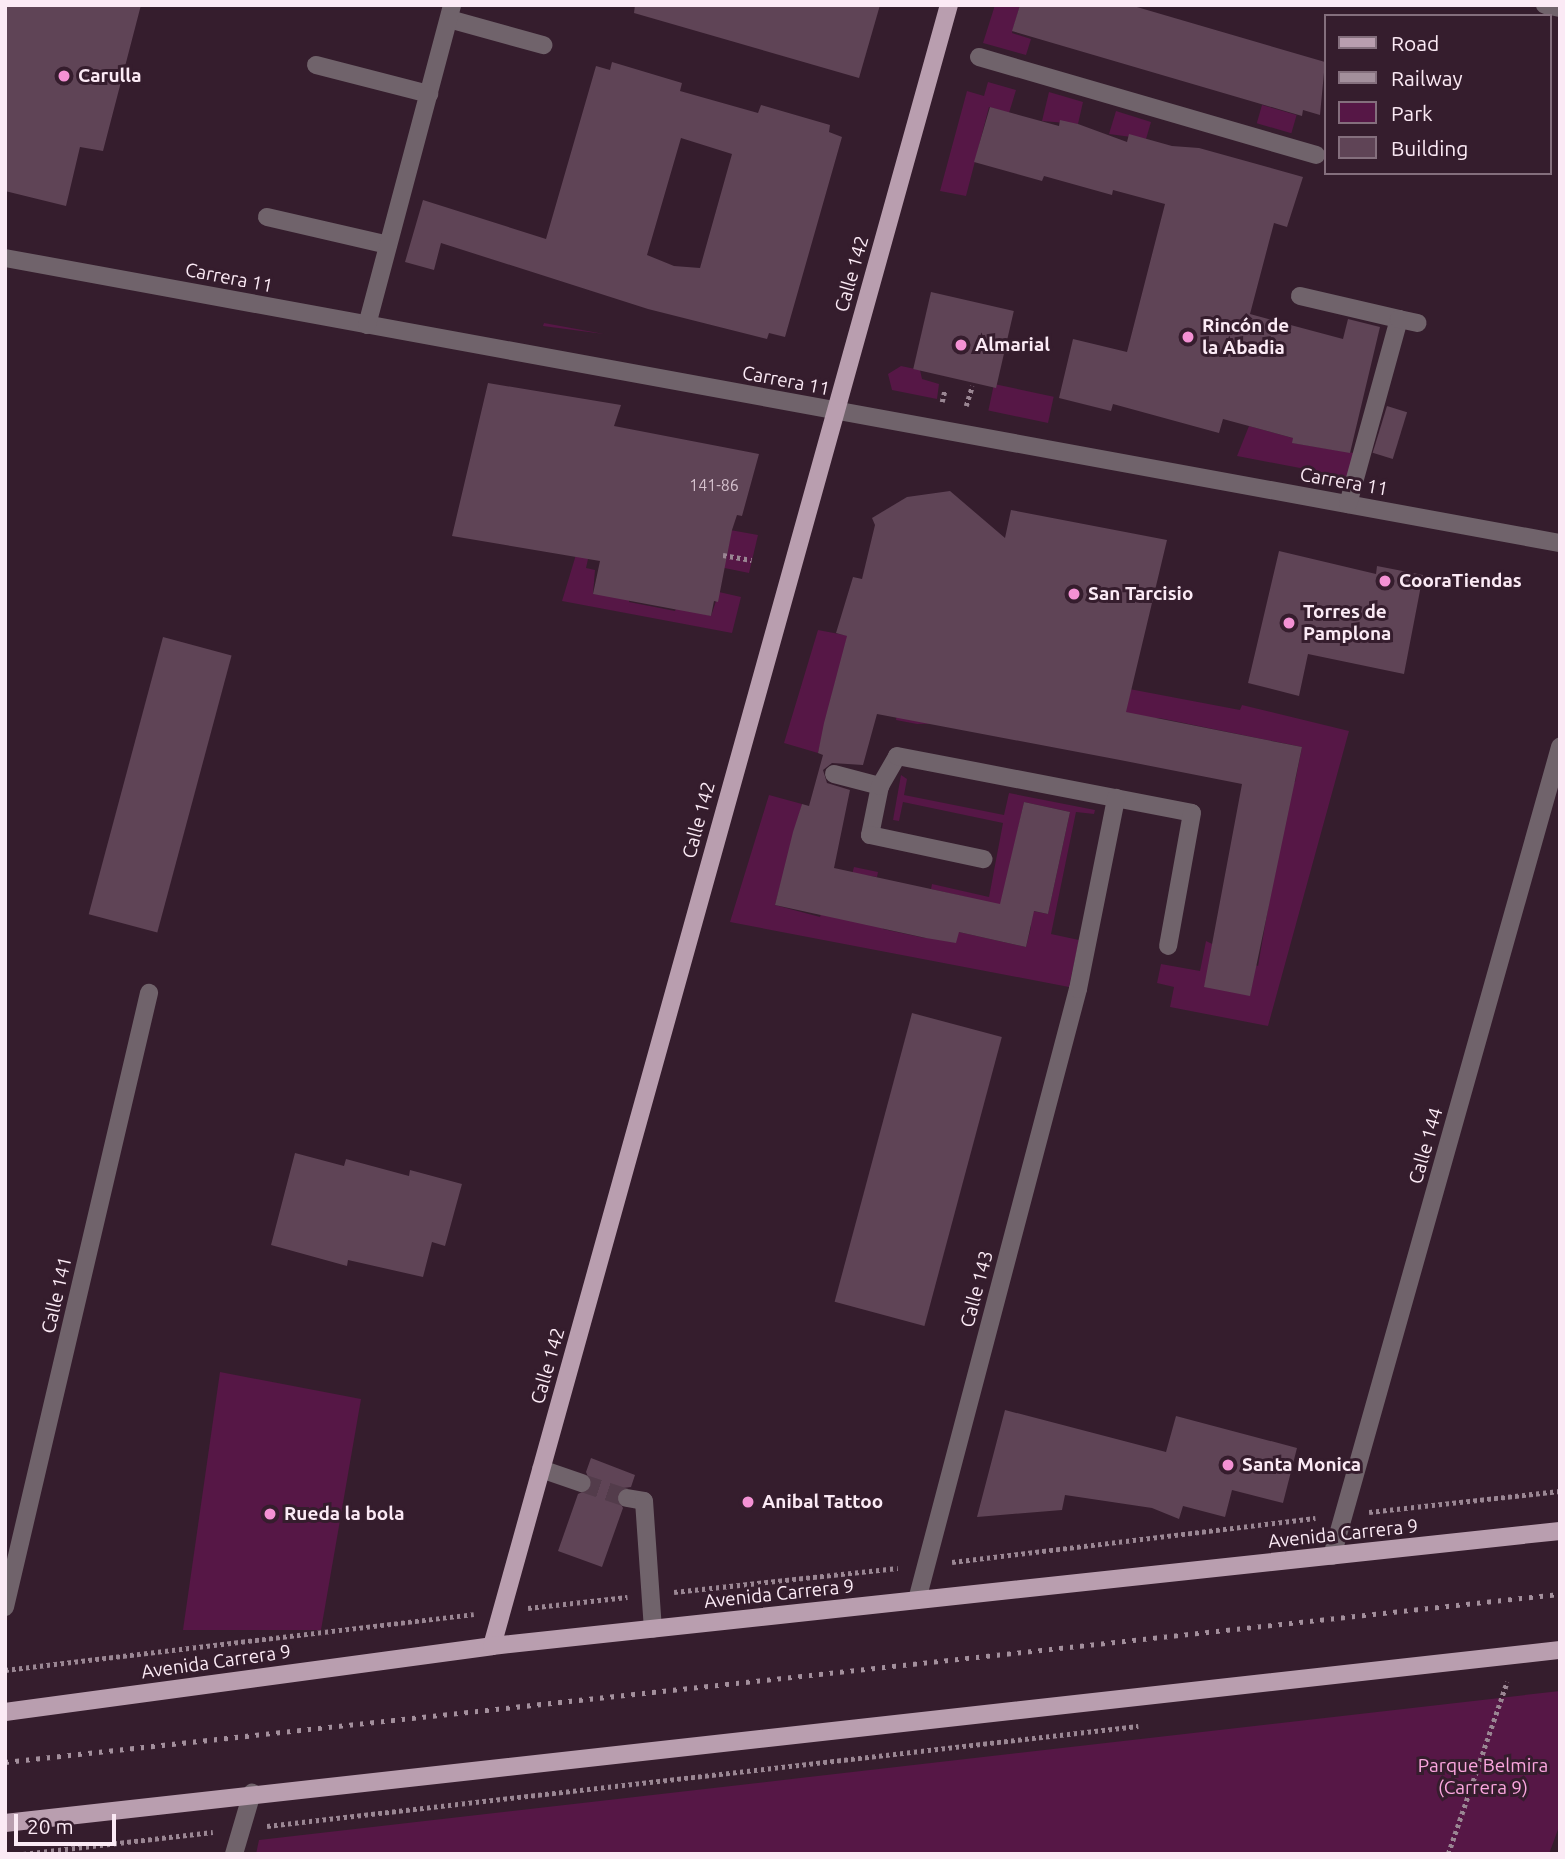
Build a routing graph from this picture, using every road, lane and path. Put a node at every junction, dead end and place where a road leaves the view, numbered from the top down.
1 (949, 5) edge
2 (1545, 5) edge
3 (1560, 8) edge
4 (450, 12) edge
5 (542, 45) dead end
6 (979, 57) dead end
7 (316, 65) dead end
8 (429, 94) junction
9 (1316, 155) dead end
10 (267, 217) dead end
11 (388, 245) junction
12 (5, 258) edge
13 (1300, 296) dead end
14 (1399, 319) junction
15 (1418, 323) dead end
16 (367, 325) junction
17 (972, 386) dead end
18 (945, 389) dead end
19 (942, 402) dead end
20 (966, 406) dead end
21 (835, 412) junction
22 (1348, 504) junction
23 (1560, 543) edge
24 (723, 555) dead end
25 (752, 561) dead end
26 (1560, 747) edge
27 (834, 774) dead end
28 (880, 786) junction
29 (1116, 797) junction
30 (983, 859) dead end
31 (1167, 946) dead end
32 (149, 993) dead end
33 (541, 1469) junction
34 (582, 1483) tunnel mouth
35 (1560, 1490) edge
36 (627, 1498) tunnel mouth
37 (1343, 1514) junction
38 (1560, 1531) edge
39 (1332, 1556) junction
40 (926, 1565) junction
41 (649, 1595) junction
42 (917, 1600) junction
43 (5, 1607) edge
44 (502, 1611) junction
45 (653, 1629) junction
46 (492, 1646) junction
47 (1560, 1650) edge
48 (1518, 1655) junction
49 (5, 1671) edge
50 (1520, 1682) dead end
51 (1507, 1683) junction
52 (1493, 1684) dead end
53 (5, 1712) edge
54 (1152, 1725) dead end
55 (252, 1793) junction
56 (5, 1824) edge
57 (241, 1829) junction
58 (23, 1854) edge
59 (234, 1854) edge
60 (1448, 1854) edge

1 - 21 main road, Calle 142
2 - 3 street
4 - 5 street
4 - 8 street
6 - 9 street
7 - 8 street
8 - 11 street
10 - 11 street
11 - 16 street
12 - 16 street, Carrera 11
13 - 14 street
14 - 15 street
14 - 22 street
16 - 21 street, Carrera 11
17 - 20 path
18 - 19 path
21 - 22 street, Carrera 11
21 - 33 main road, Calle 142
22 - 23 street, Carrera 11
24 - 25 path
26 - 37 street, Calle 144
27 - 28 street
28 - 29 street
28 - 30 street
29 - 31 street
29 - 40 street, Calle 143
32 - 43 street, Calle 141
33 - 34 street
33 - 44 main road, Calle 142
35 - 37 path
36 - 41 street
37 - 39 street, Calle 144
37 - 40 path
38 - 39 main road, Avenida Carrera 9
39 - 42 main road, Avenida Carrera 9
40 - 41 path
40 - 42 street, Calle 143
41 - 44 path
41 - 45 street
42 - 45 main road, Avenida Carrera 9
44 - 46 main road, Calle 142
44 - 49 path
45 - 46 main road, Avenida Carrera 9
46 - 53 main road, Avenida Carrera 9
47 - 48 main road
48 - 51 path
48 - 55 main road
50 - 51 path
51 - 52 path
51 - 60 path
54 - 57 path
55 - 56 main road
55 - 57 street
57 - 58 path
57 - 59 street

